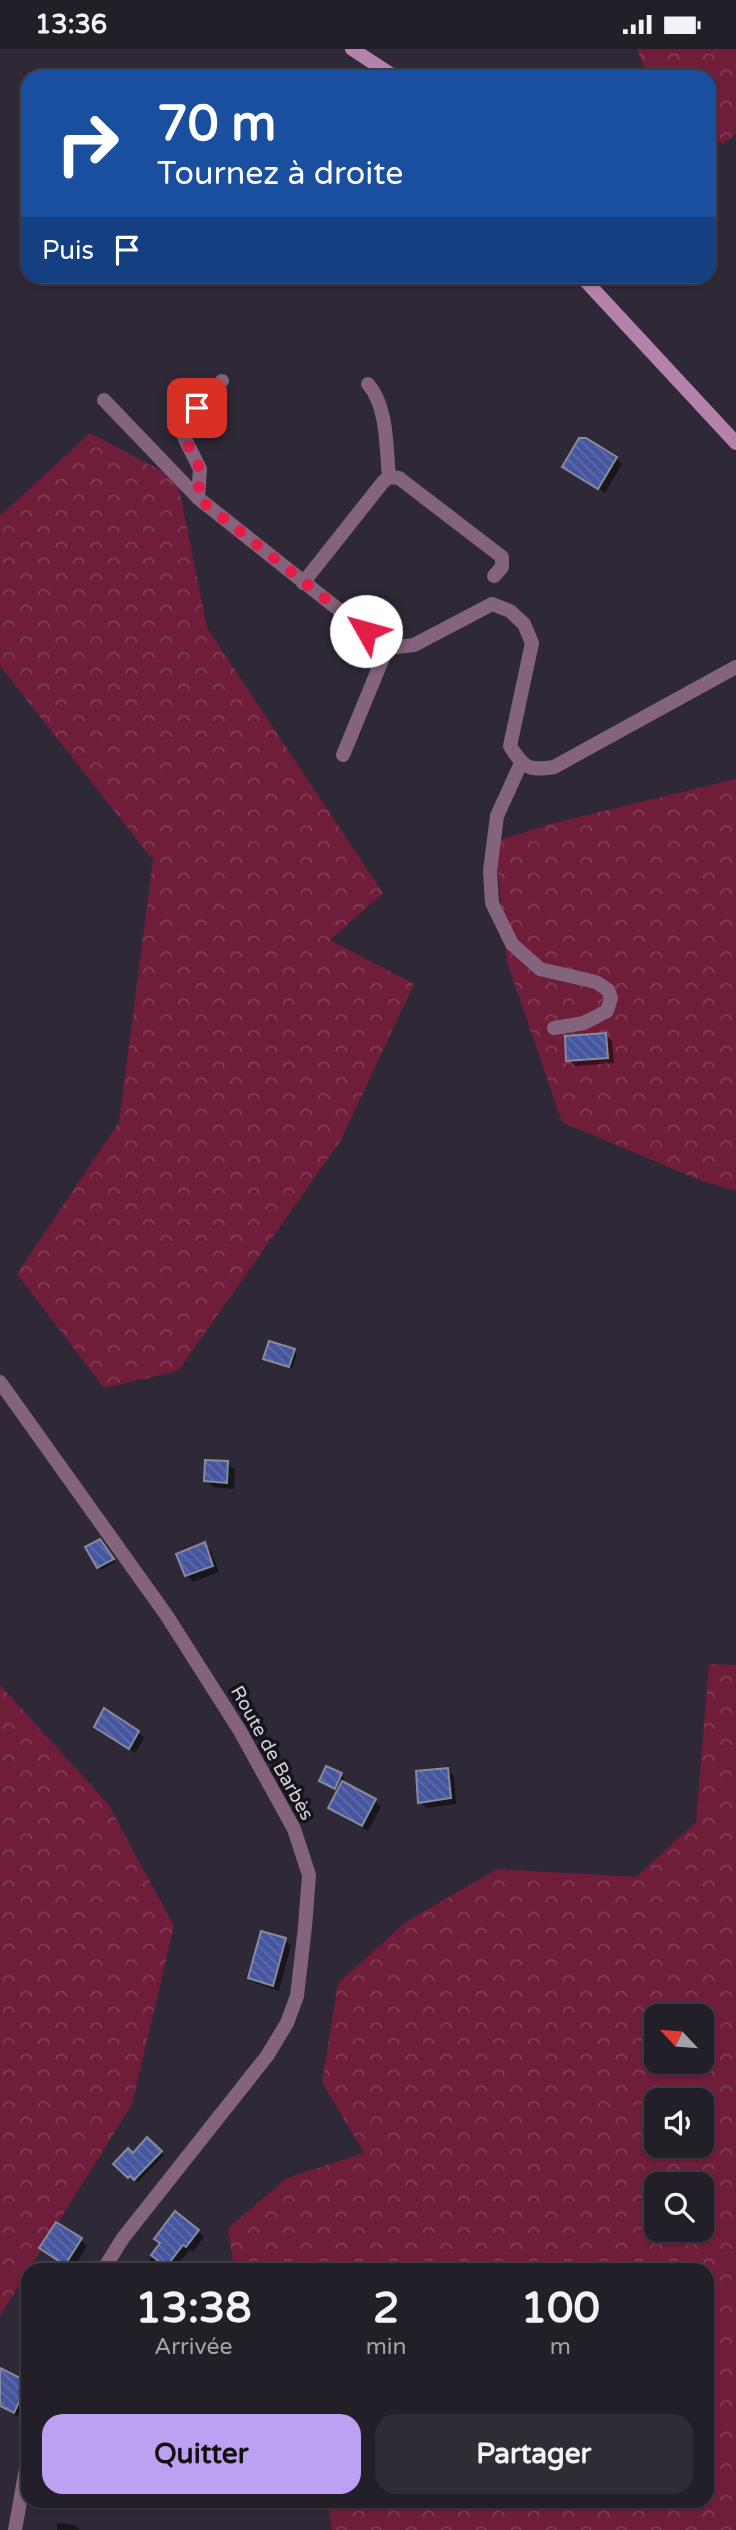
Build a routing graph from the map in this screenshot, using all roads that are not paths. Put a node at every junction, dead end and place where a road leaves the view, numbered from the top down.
1 (352, 49) edge
2 (384, 70) edge
3 (588, 284) edge
4 (222, 381) dead end
5 (368, 384) dead end
6 (104, 400) dead end
7 (736, 443) edge
8 (390, 477) junction
9 (198, 498) junction
10 (494, 576) dead end
11 (303, 583) junction
12 (387, 648) junction
13 (736, 667) edge
14 (343, 755) dead end
15 (521, 763) junction
16 (554, 1028) dead end
17 (0, 1382) edge
18 (107, 2263) edge
19 (21, 2496) edge
20 (15, 2530) edge

1 - 2 main road
3 - 7 main road
4 - 9 street
5 - 8 street
6 - 9 street
8 - 10 street
8 - 11 street
9 - 11 street
11 - 12 street
12 - 14 street
12 - 15 street
13 - 15 street
15 - 16 street
17 - 18 street, Route de Barbès
19 - 20 street

